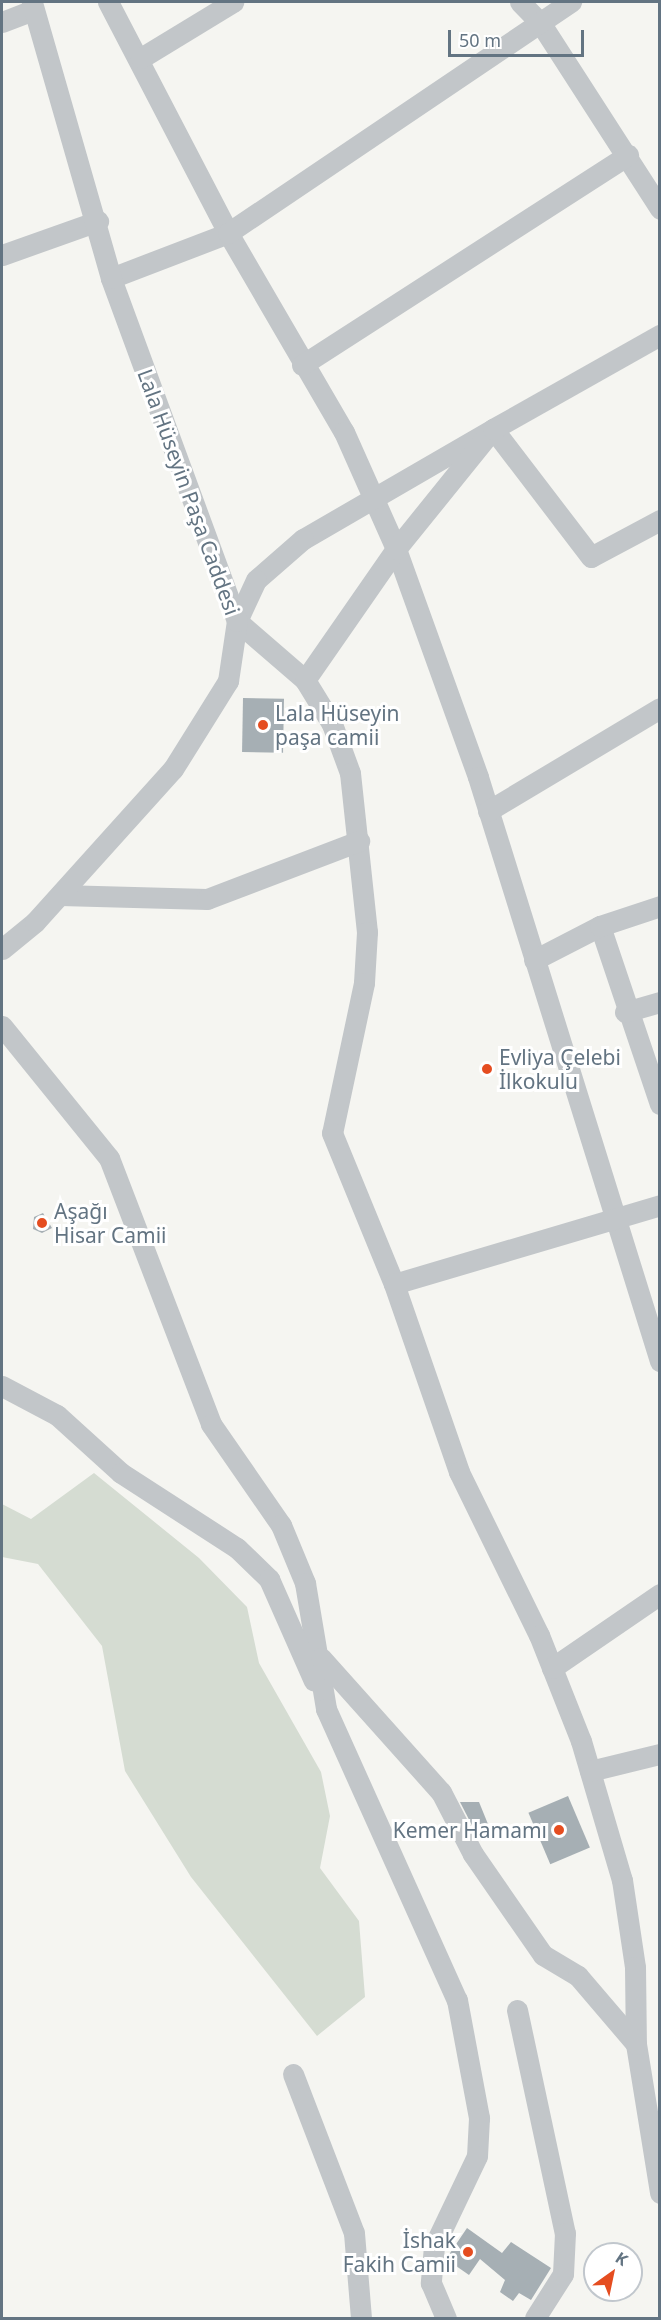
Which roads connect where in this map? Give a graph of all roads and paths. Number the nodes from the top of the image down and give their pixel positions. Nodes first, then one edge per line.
1 (108, 2) edge
2 (233, 2) edge
3 (519, 2) edge
4 (571, 2) edge
5 (32, 6) edge
6 (2, 22) edge
7 (542, 24) junction
8 (141, 58) junction
9 (628, 155) junction
10 (660, 209) edge
11 (98, 221) junction
12 (228, 233) junction
13 (2, 255) edge
14 (111, 278) junction
15 (660, 335) edge
16 (302, 365) junction
17 (493, 429) junction
18 (370, 498) junction
19 (660, 520) edge
20 (396, 549) junction
21 (237, 621) junction
22 (305, 680) junction
23 (660, 708) edge
24 (488, 811) junction
25 (359, 841) junction
26 (60, 895) junction
27 (660, 906) edge
28 (600, 926) junction
29 (2, 949) edge
30 (534, 960) junction
31 (660, 1002) edge
32 (625, 1012) junction
33 (2, 1028) edge
34 (660, 1104) edge
35 (660, 1205) edge
36 (614, 1219) junction
37 (394, 1284) junction
38 (660, 1360) edge
39 (2, 1386) edge
40 (660, 1594) edge
41 (317, 1652) junction
42 (552, 1668) junction
43 (326, 1708) junction
44 (660, 1754) edge
45 (590, 1771) junction
46 (517, 2010) dead end
47 (636, 2044) junction
48 (293, 2074) dead end
49 (653, 2103) edge
50 (657, 2158) edge
51 (660, 2193) edge
52 (361, 2319) edge
53 (446, 2319) edge
54 (535, 2319) edge

1 - 8 street
2 - 8 street
3 - 7 street
4 - 7 street
5 - 6 street
5 - 11 street, Lala Hüseyin Paşa Caddesi
7 - 9 street
7 - 12 street
8 - 12 street
9 - 10 street
9 - 16 street
11 - 13 street
11 - 14 street, Lala Hüseyin Paşa Caddesi
12 - 14 street
12 - 16 street
14 - 21 street, Lala Hüseyin Paşa Caddesi
15 - 17 street
16 - 18 street
17 - 18 street
17 - 19 street
17 - 20 street
18 - 20 street
18 - 21 street
20 - 22 street
20 - 24 street
21 - 22 street
21 - 26 street, Lala Hüseyin Paşa Caddesi
22 - 25 street
23 - 24 street
24 - 30 street
25 - 26 street
25 - 37 street
26 - 29 street, Lala Hüseyin Paşa Caddesi
27 - 28 street
28 - 30 street
28 - 32 street
30 - 36 street
31 - 32 street
32 - 34 street
33 - 41 street
35 - 36 street
36 - 37 street
36 - 38 street
37 - 42 street
39 - 43 street
40 - 42 street
41 - 43 street
41 - 47 street
42 - 45 street
43 - 53 street
44 - 45 street
45 - 47 street
46 - 54 street
47 - 49 street
48 - 52 street
49 - 50 street
50 - 51 street

